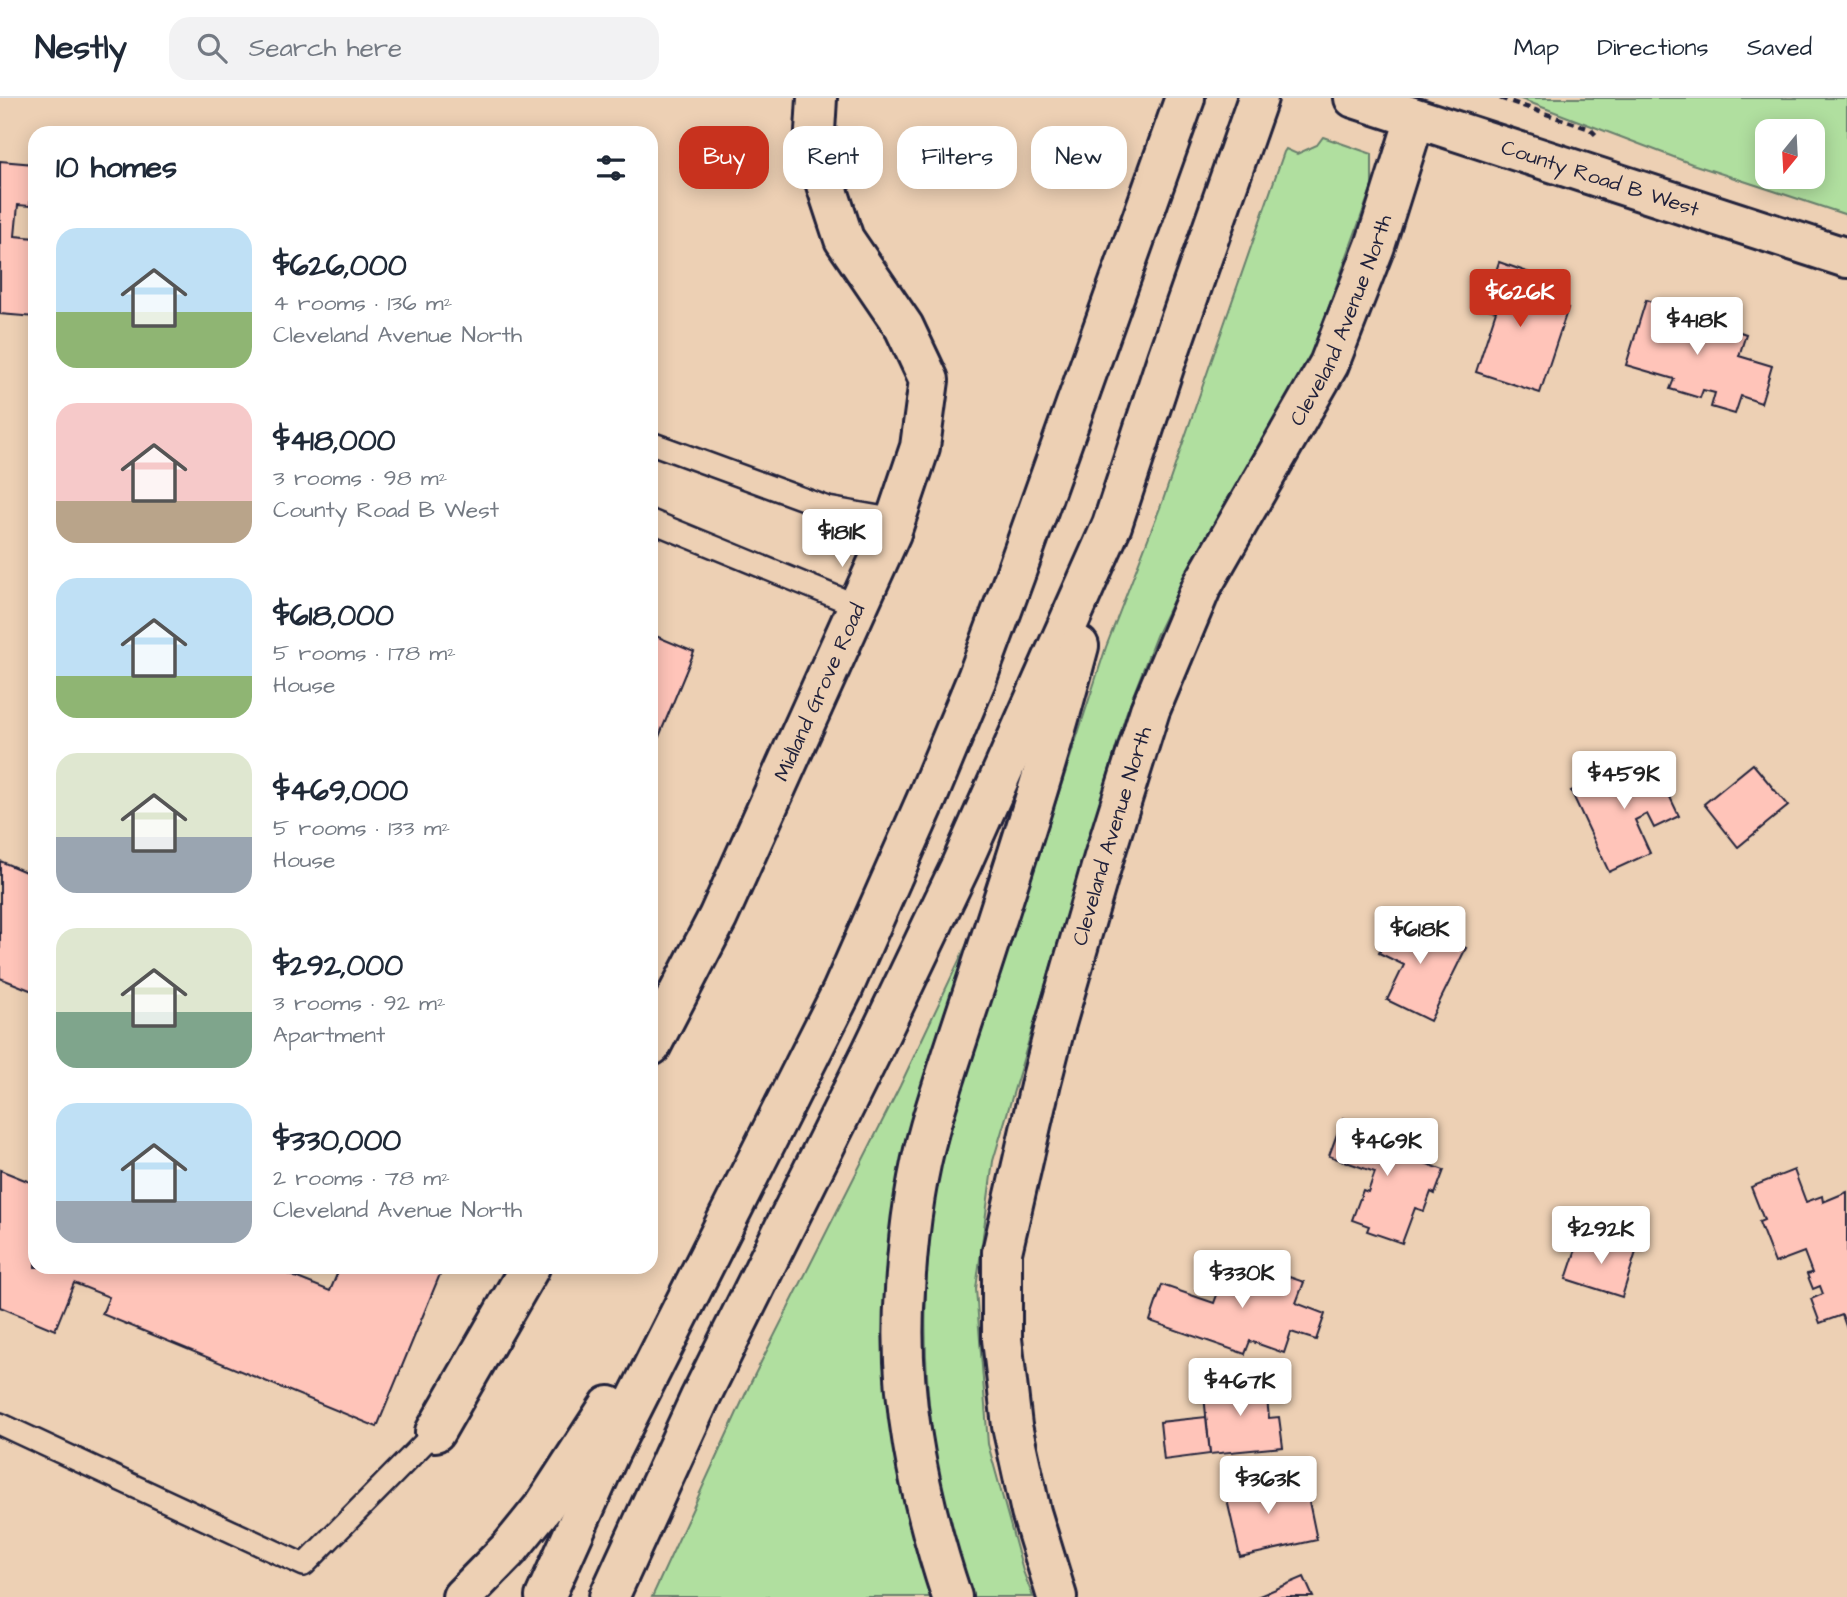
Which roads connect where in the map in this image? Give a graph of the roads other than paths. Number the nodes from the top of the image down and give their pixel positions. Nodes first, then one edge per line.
1 (817, 98) edge
2 (1185, 98) edge
3 (1258, 98) edge
4 (1354, 98) edge
5 (1415, 119) junction
6 (1847, 258) edge
7 (658, 446) edge
8 (896, 520) junction
9 (658, 524) edge
10 (1112, 525) junction
11 (858, 606) junction
12 (658, 1033) edge
13 (526, 1274) edge
14 (665, 1341) junction
15 (0, 1424) edge
16 (435, 1432) joint
17 (462, 1597) edge
18 (545, 1597) edge
19 (609, 1597) edge
20 (952, 1597) edge
21 (1057, 1597) edge

1 - 8 main road, Midland Grove Road
2 - 14 main road
3 - 10 main road
4 - 5 main road, County Road B West
5 - 6 main road, County Road B West
5 - 21 main road, Cleveland Avenue North
7 - 8 lane
8 - 11 main road, Midland Grove Road
9 - 11 lane
10 - 19 main road
10 - 20 main road
11 - 12 main road, Midland Grove Road
13 - 16 main road
14 - 17 main road
14 - 18 main road
15 - 16 lane

